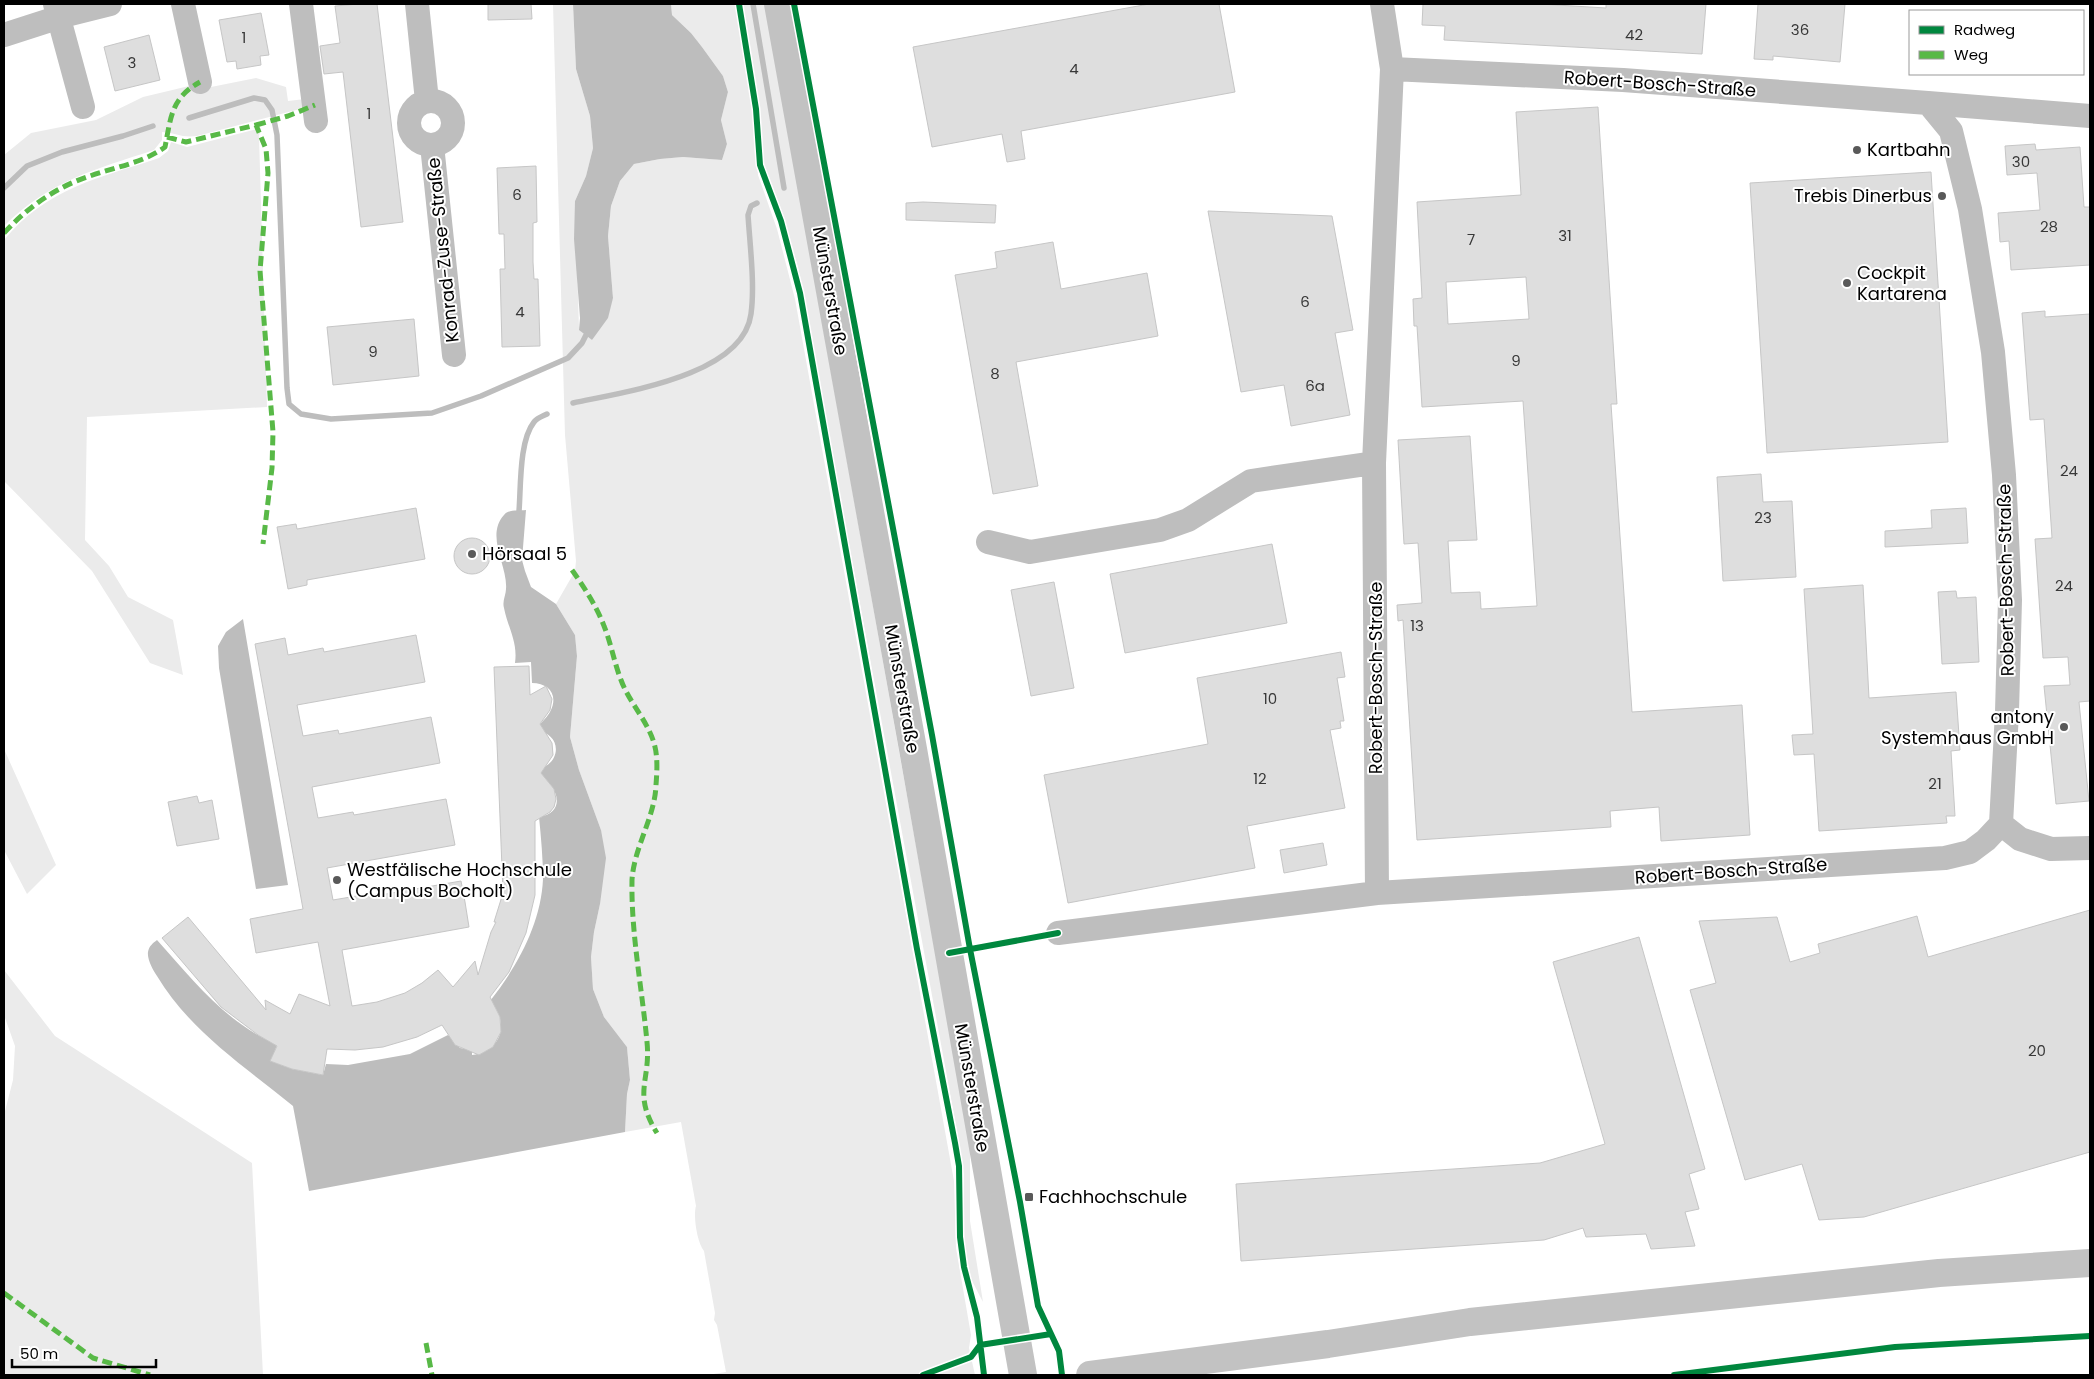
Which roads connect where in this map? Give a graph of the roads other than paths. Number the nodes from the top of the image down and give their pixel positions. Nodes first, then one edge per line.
1 (110, 4) edge
2 (183, 4) edge
3 (301, 4) edge
4 (416, 4) edge
5 (778, 4) edge
6 (1382, 4) edge
7 (57, 10) edge
8 (4, 35) edge
9 (1392, 70) junction
10 (200, 82) dead end
11 (1928, 104) junction
12 (83, 107) dead end
13 (2090, 116) edge
14 (316, 121) dead end
15 (454, 355) dead end
16 (1374, 463) junction
17 (988, 542) dead end
18 (2001, 824) junction
19 (2090, 848) edge
20 (1377, 893) junction
21 (1058, 934) dead end
22 (2090, 1263) edge
23 (1023, 1375) edge
24 (1090, 1375) edge

1 - 7 street
2 - 10 street
3 - 14 street
4 - 15 street, Konrad-Zuse-Straße
5 - 23 main road, Münsterstraße
6 - 9 street, Robert-Bosch-Straße
7 - 8 street
7 - 12 street
9 - 11 street, Robert-Bosch-Straße
9 - 16 street, Robert-Bosch-Straße
11 - 13 street, Robert-Bosch-Straße
11 - 18 street, Robert-Bosch-Straße
16 - 17 street
16 - 20 street, Robert-Bosch-Straße
18 - 19 street
18 - 20 street, Robert-Bosch-Straße
20 - 21 street, Robert-Bosch-Straße
22 - 24 main road

